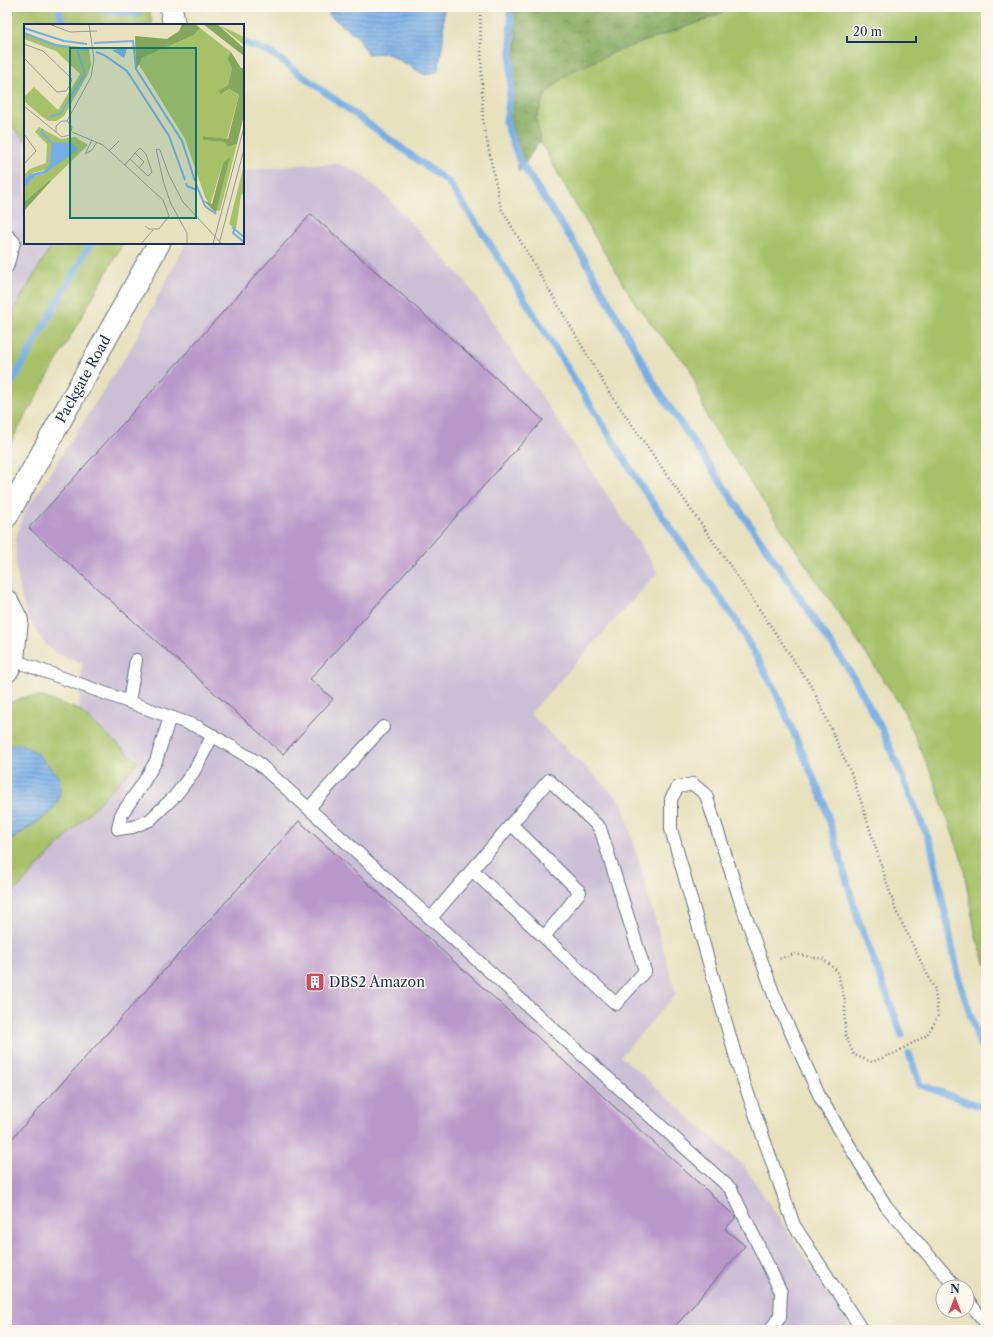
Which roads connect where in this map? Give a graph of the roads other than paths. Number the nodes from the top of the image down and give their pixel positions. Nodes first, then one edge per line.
1 (171, 7) edge
2 (174, 24) edge
3 (7, 235) edge
4 (158, 244) edge
5 (7, 267) edge
6 (7, 516) edge
7 (7, 601) edge
8 (136, 660) dead end
9 (10, 666) edge
10 (129, 702) junction
11 (170, 717) junction
12 (383, 727) dead end
13 (213, 736) junction
14 (308, 808) junction
15 (511, 824) junction
16 (472, 870) junction
17 (431, 918) junction
18 (544, 937) junction
19 (949, 1279) edge
20 (975, 1310) edge
21 (986, 1323) edge
22 (770, 1330) edge
23 (862, 1330) edge

1 - 2 street
3 - 5 lane
4 - 6 street, Packgate Road
7 - 9 street
8 - 10 lane
9 - 10 lane
10 - 11 lane
11 - 13 lane
11 - 13 lane
12 - 14 lane
13 - 14 lane
14 - 17 lane
15 - 16 lane
15 - 18 lane
15 - 18 lane
16 - 17 lane
16 - 18 lane
17 - 22 lane
19 - 23 lane
20 - 21 lane

